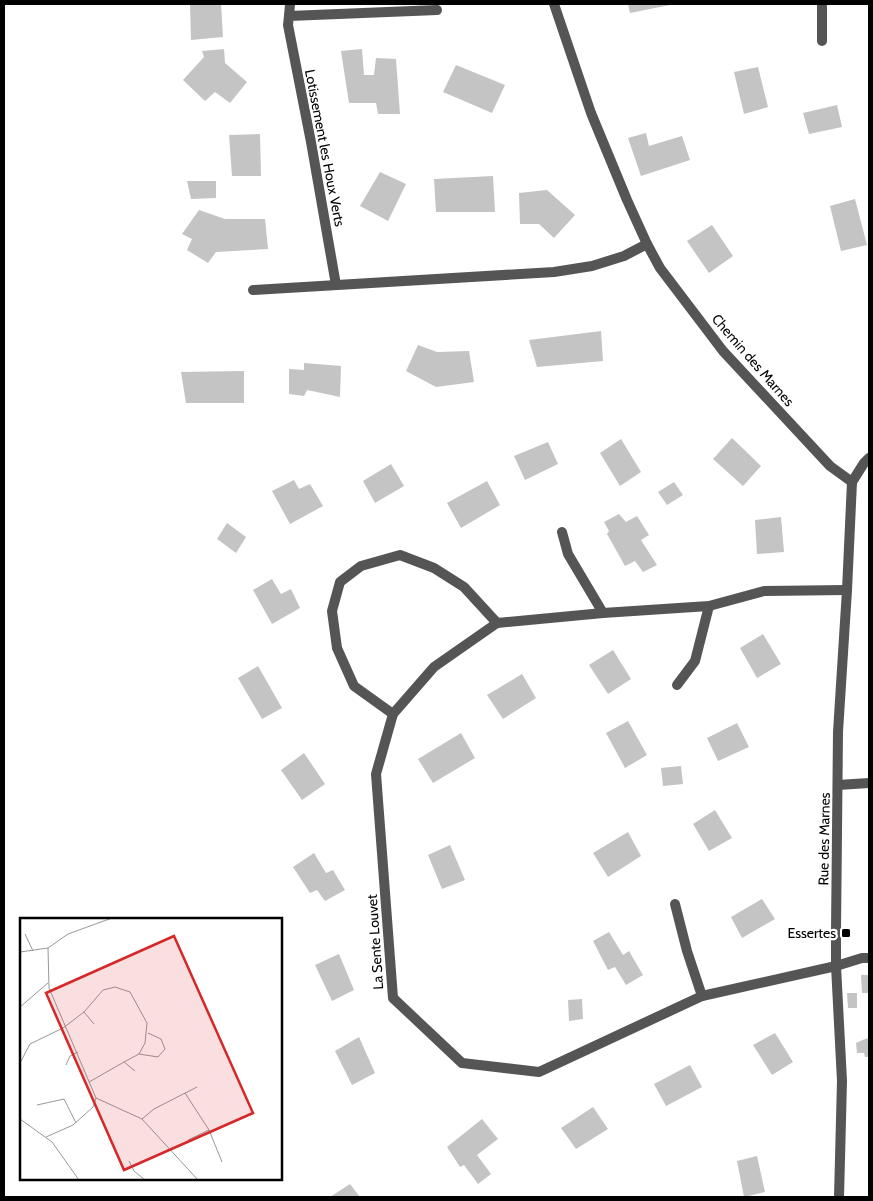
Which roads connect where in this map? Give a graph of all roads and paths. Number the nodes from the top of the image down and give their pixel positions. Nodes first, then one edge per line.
1 (290, 4) edge
2 (554, 4) edge
3 (822, 4) edge
4 (437, 10) dead end
5 (289, 16) junction
6 (822, 41) dead end
7 (647, 244) junction
8 (336, 285) junction
9 (253, 290) dead end
10 (869, 458) edge
11 (852, 482) junction
12 (562, 532) dead end
13 (847, 590) junction
14 (709, 606) junction
15 (604, 613) junction
16 (497, 623) junction
17 (677, 685) dead end
18 (393, 714) junction
19 (869, 782) edge
20 (838, 784) junction
21 (675, 904) dead end
22 (869, 958) edge
23 (836, 966) junction
24 (702, 996) junction
25 (839, 1197) edge

1 - 5 street, Lotissement les Houx Verts
2 - 7 street, Chemin des Marnes
3 - 6 street
4 - 5 street
5 - 8 street, Lotissement les Houx Verts
7 - 8 street
7 - 11 street, Chemin des Marnes
8 - 9 street
10 - 11 street
11 - 13 street, Rue des Marnes
12 - 15 street
13 - 14 street, La Sente Louvet
13 - 20 street, Rue des Marnes
14 - 15 street, La Sente Louvet
14 - 17 street
15 - 16 street, La Sente Louvet
16 - 18 street, La Sente Louvet
16 - 18 street
18 - 24 street, La Sente Louvet
19 - 20 street
20 - 23 street, Rue des Marnes
21 - 24 street
22 - 23 street, La Sente Louvet
23 - 24 street, La Sente Louvet
23 - 25 street, Rue des Marnes

